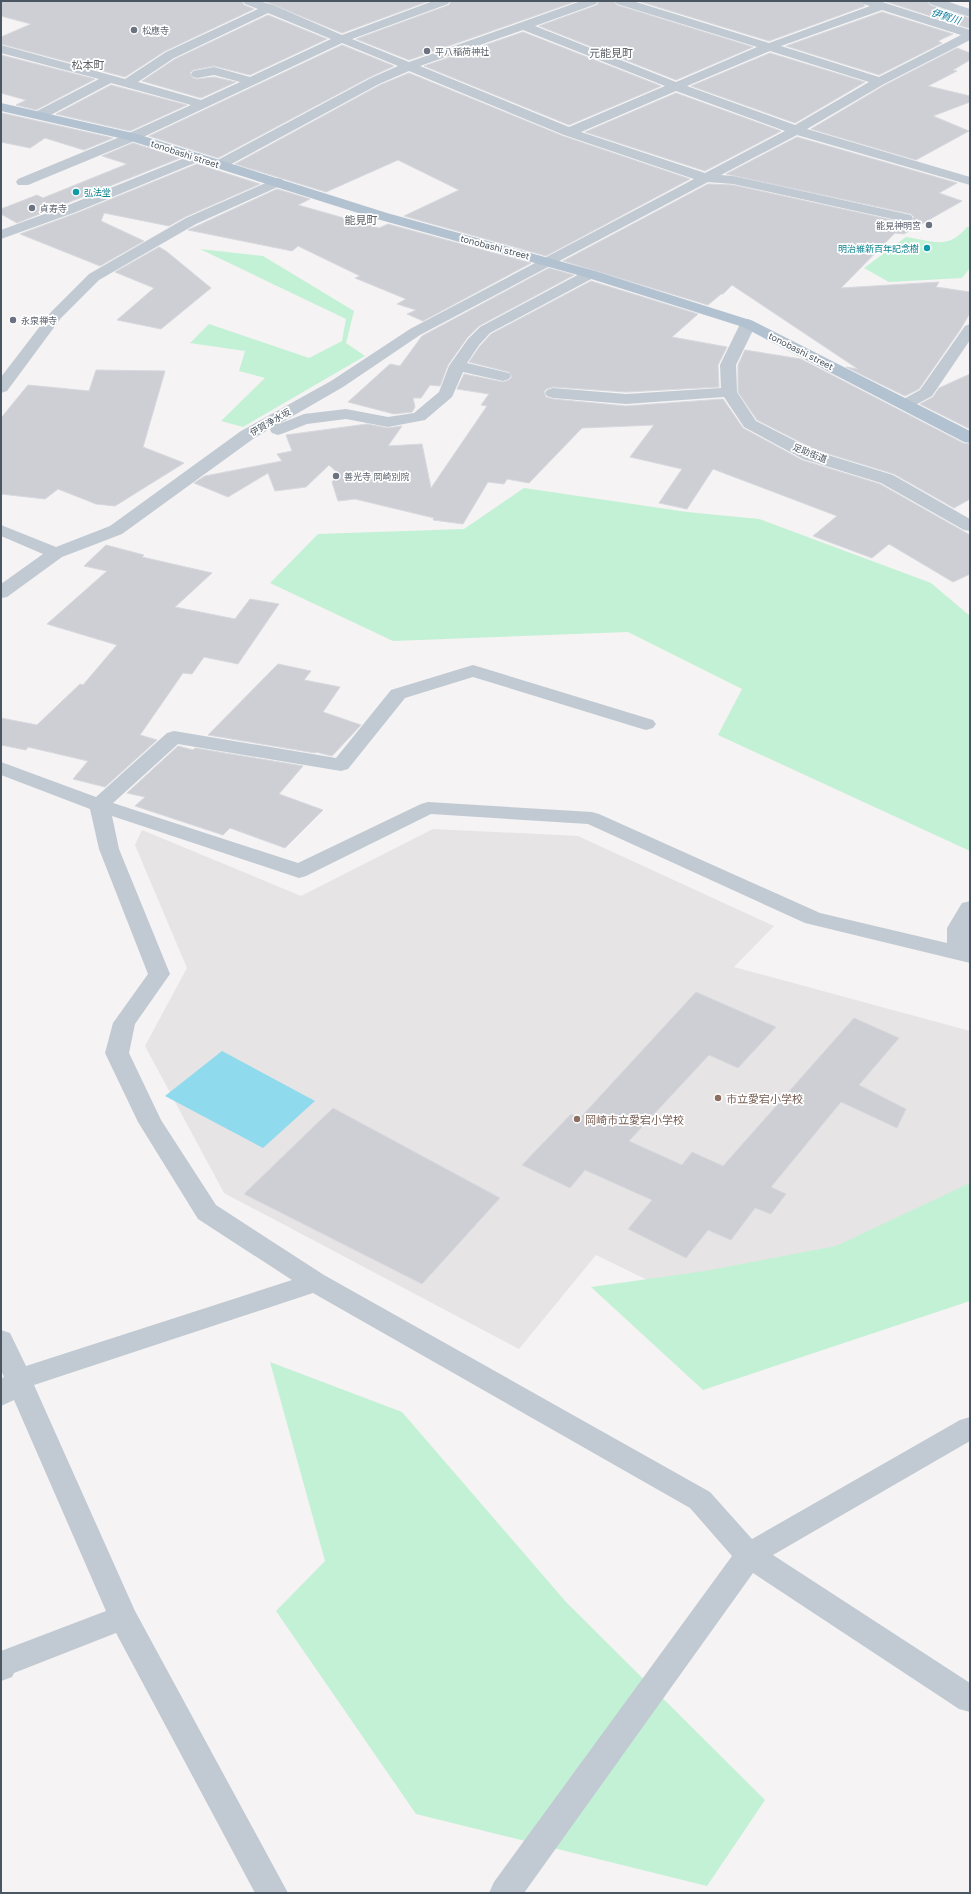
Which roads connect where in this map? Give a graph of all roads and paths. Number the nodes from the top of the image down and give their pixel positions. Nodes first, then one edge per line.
1 (250, 1) edge
2 (444, 1) edge
3 (592, 1) edge
4 (621, 1) edge
5 (866, 1) edge
6 (934, 1) edge
7 (881, 6) junction
8 (269, 8) junction
9 (970, 13) edge
10 (525, 26) junction
11 (970, 35) edge
12 (341, 39) junction
13 (768, 47) junction
14 (1, 49) edge
15 (409, 66) junction
16 (197, 74) dead end
17 (111, 78) junction
18 (252, 80) junction
19 (880, 81) junction
20 (128, 83) junction
21 (675, 86) junction
22 (203, 104) junction
23 (1, 107) edge
24 (40, 115) junction
25 (796, 130) junction
26 (569, 132) junction
27 (132, 137) junction
28 (197, 157) junction
29 (219, 165) junction
30 (706, 178) junction
31 (968, 178) edge
32 (23, 182) dead end
33 (277, 182) junction
34 (906, 218) dead end
35 (1, 235) edge
36 (548, 262) junction
37 (590, 274) junction
38 (748, 324) junction
39 (970, 329) edge
40 (966, 344) edge
41 (457, 366) junction
42 (504, 376) dead end
43 (1, 388) edge
44 (729, 392) junction
45 (553, 393) dead end
46 (906, 404) junction
47 (270, 433) dead end
48 (970, 438) edge
49 (970, 526) edge
50 (1, 530) edge
51 (56, 553) junction
52 (1, 593) edge
53 (646, 724) dead end
54 (1, 768) edge
55 (99, 805) junction
56 (970, 908) edge
57 (964, 955) edge
58 (315, 1282) junction
59 (1, 1340) edge
60 (10, 1387) edge
61 (970, 1428) edge
62 (749, 1555) junction
63 (123, 1617) junction
64 (1, 1668) edge
65 (970, 1699) edge
66 (272, 1893) edge
67 (505, 1893) edge

1 - 8 street
2 - 12 street
3 - 10 street
4 - 13 street
5 - 7 street
6 - 9 street
7 - 11 street
7 - 13 street
8 - 12 street
8 - 20 street
10 - 15 street
10 - 21 street
11 - 19 street, 伊賀浄水坂
12 - 15 street
12 - 18 street
13 - 19 street
13 - 21 street
14 - 17 street
15 - 26 street
15 - 29 street
16 - 18 street
17 - 20 street
17 - 24 street
18 - 22 street
19 - 25 street, 伊賀浄水坂
20 - 22 street
21 - 25 street
21 - 26 street
22 - 27 street
23 - 24 main road, tonobashi street
24 - 27 main road, tonobashi street
25 - 30 street, 伊賀浄水坂
25 - 31 street
26 - 30 street
27 - 28 main road, tonobashi street
27 - 32 street
28 - 29 main road, tonobashi street
28 - 35 street
29 - 33 main road, tonobashi street
30 - 34 street
30 - 36 street, 伊賀浄水坂
33 - 36 main road, tonobashi street
33 - 43 street
36 - 37 main road, tonobashi street
36 - 51 street, 伊賀浄水坂
37 - 38 main road, tonobashi street
37 - 41 street
38 - 44 street
38 - 46 main road, tonobashi street
39 - 40 street
40 - 46 street
41 - 42 street
41 - 47 street
44 - 45 street
44 - 49 street, 足助街道
46 - 48 main road, tonobashi street
50 - 51 street
51 - 52 street, 伊賀浄水坂
53 - 55 street
54 - 55 street
55 - 57 street
55 - 58 street
56 - 57 street
58 - 60 street
58 - 62 street
59 - 60 street
60 - 63 street
61 - 62 street
62 - 65 street
62 - 67 street
63 - 64 street
63 - 66 street

